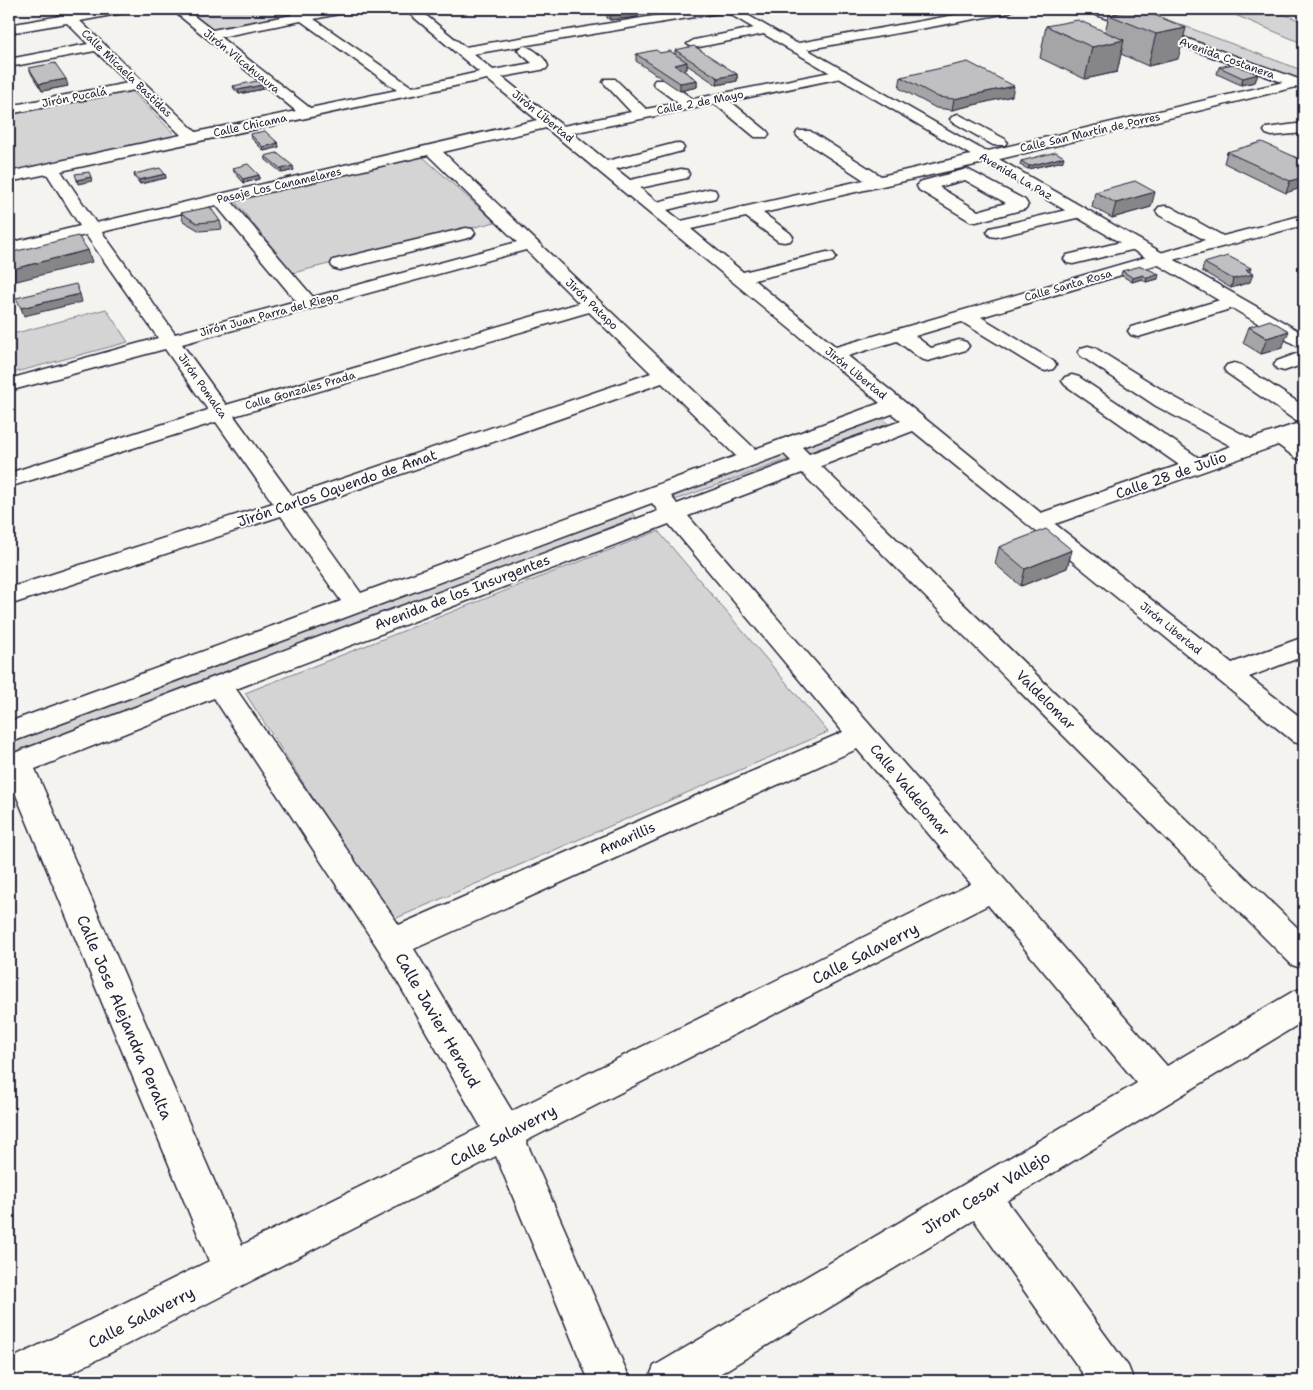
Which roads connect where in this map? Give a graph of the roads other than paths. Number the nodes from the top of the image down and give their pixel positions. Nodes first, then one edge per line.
1 (123, 9) edge
2 (177, 9) edge
3 (343, 9) edge
4 (410, 9) edge
5 (718, 9) edge
6 (728, 9) edge
7 (1008, 9) edge
8 (1093, 9) edge
9 (298, 13) edge
10 (65, 14) edge
11 (9, 29) edge
12 (764, 30) junction
13 (209, 35) junction
14 (694, 44) edge
15 (99, 46) junction
16 (794, 48) junction
17 (524, 50) dead end
18 (464, 51) junction
19 (9, 63) edge
20 (492, 74) junction
21 (841, 74) junction
22 (610, 82) dead end
23 (660, 83) edge
24 (138, 84) junction
25 (1300, 85) edge
26 (410, 92) junction
27 (718, 99) junction
28 (690, 104) junction
29 (9, 110) edge
30 (307, 113) junction
31 (642, 114) junction
32 (958, 119) edge
33 (555, 126) junction
34 (1304, 128) edge
35 (976, 130) junction
36 (1272, 131) dead end
37 (761, 134) dead end
38 (804, 134) dead end
39 (948, 137) junction
40 (193, 138) junction
41 (999, 142) dead end
42 (676, 148) dead end
43 (432, 150) junction
44 (984, 158) junction
45 (604, 167) junction
46 (51, 168) junction
47 (681, 174) dead end
48 (9, 178) edge
49 (879, 182) junction
50 (628, 186) junction
51 (709, 194) dead end
52 (220, 199) junction
53 (655, 208) junction
54 (749, 211) junction
55 (1165, 211) dead end
56 (1079, 212) junction
57 (1304, 220) edge
58 (678, 227) junction
59 (91, 229) junction
60 (996, 232) dead end
61 (466, 233) dead end
62 (784, 237) dead end
63 (1221, 242) junction
64 (529, 244) junction
65 (1134, 244) junction
66 (9, 248) edge
67 (826, 256) dead end
68 (1159, 258) junction
69 (1072, 259) dead end
70 (340, 264) dead end
71 (740, 278) junction
72 (1233, 302) junction
73 (308, 303) junction
74 (593, 306) junction
75 (964, 316) junction
76 (1138, 331) dead end
77 (900, 334) junction
78 (171, 340) junction
79 (1304, 342) edge
80 (959, 346) dead end
81 (1088, 352) dead end
82 (833, 354) junction
83 (1304, 357) edge
84 (1046, 365) dead end
85 (1284, 365) dead end
86 (1234, 369) dead end
87 (665, 375) junction
88 (1072, 381) dead end
89 (9, 385) edge
90 (895, 405) junction
91 (222, 413) junction
92 (1304, 416) edge
93 (917, 422) junction
94 (1304, 428) edge
95 (1281, 436) junction
96 (1248, 447) junction
97 (1304, 453) edge
98 (796, 455) junction
99 (752, 459) junction
100 (1196, 466) junction
101 (9, 480) edge
102 (665, 503) junction
103 (287, 506) junction
104 (1038, 522) junction
105 (9, 598) edge
106 (356, 604) junction
107 (1304, 646) edge
108 (1229, 674) junction
109 (218, 686) junction
110 (1304, 734) edge
111 (862, 735) junction
112 (12, 754) edge
113 (994, 888) junction
114 (392, 943) junction
115 (1304, 954) edge
116 (1304, 1003) edge
117 (1163, 1087) junction
118 (505, 1134) junction
119 (980, 1196) junction
120 (233, 1271) junction
121 (12, 1381) edge
122 (610, 1381) edge
123 (668, 1381) edge
124 (1113, 1381) edge

1 - 10 street
2 - 13 street, Jirón Vilcahuaura
3 - 9 street
4 - 18 street, Jirón Libertad
5 - 18 street
6 - 12 street, Avenida La Paz
7 - 16 street
8 - 25 street, Avenida Costanera
9 - 13 street
9 - 26 street
10 - 11 street
10 - 15 street, Calle Micaela Bastidas
12 - 14 street
12 - 16 street, Avenida La Paz
13 - 30 street, Jirón Vilcahuaura
15 - 19 street
15 - 24 street, Calle Micaela Bastidas
16 - 21 street, Avenida La Paz
17 - 20 street, Calle Chicama
18 - 20 street, Jirón Libertad
20 - 26 street, Calle Chicama
20 - 33 street, Jirón Libertad
21 - 27 street, Calle 2 de Mayo
21 - 39 street, Avenida La Paz
22 - 31 street
23 - 28 street
24 - 29 street, Jirón Pucalá
24 - 40 street, Calle Micaela Bastidas
25 - 44 street, Calle San Martín de Porres
26 - 30 street, Calle Chicama
27 - 28 street, Calle 2 de Mayo
27 - 37 street
28 - 31 street, Calle 2 de Mayo
30 - 40 street, Calle Chicama
31 - 33 street, Calle 2 de Mayo
32 - 35 street
33 - 43 street, Pasaje Los Canamelares
33 - 45 street, Jirón Libertad
34 - 36 street
35 - 39 street
35 - 41 street
38 - 49 street
39 - 44 street, Avenida La Paz
40 - 46 street, Calle Chicama
42 - 45 street
43 - 52 street, Pasaje Los Canamelares
43 - 64 street, Jirón Patapo
44 - 49 street, Calle San Martín de Porres
44 - 56 street, Avenida La Paz
45 - 50 street, Jirón Libertad
46 - 48 street, Calle Chicama
46 - 59 street, Jirón Pomalca
47 - 50 street
49 - 54 street, Calle San Martín de Porres
50 - 53 street, Jirón Libertad
51 - 53 street
52 - 59 street, Pasaje Los Canamelares
52 - 73 street
53 - 58 street, Jirón Libertad
54 - 58 street, Calle San Martín de Porres
54 - 62 street
55 - 63 street
56 - 60 street
56 - 65 street, Avenida La Paz
57 - 63 street, Calle Santa Rosa
58 - 71 street, Jirón Libertad
59 - 66 street, Pasaje Los Canamelares
59 - 78 street, Jirón Pomalca
61 - 70 street
63 - 68 street, Calle Santa Rosa
64 - 73 street, Jirón Juan Parra del Riego
64 - 74 street, Jirón Patapo
65 - 68 street, Avenida La Paz
65 - 69 street
67 - 71 street
68 - 72 street, Avenida La Paz
68 - 75 street, Calle Santa Rosa
71 - 82 street, Jirón Libertad
72 - 76 street
72 - 79 street, Avenida La Paz
73 - 78 street, Jirón Juan Parra del Riego
74 - 87 street, Jirón Patapo
74 - 91 street, Calle Gonzales Prada
75 - 77 street, Calle Santa Rosa
75 - 84 street
77 - 80 street
77 - 82 street, Calle Santa Rosa
78 - 89 street, Jirón Juan Parra del Riego
78 - 91 street, Jirón Pomalca
81 - 96 street
82 - 90 street, Jirón Libertad
83 - 85 street
86 - 92 street
87 - 99 street, Jirón Patapo
87 - 103 street, Jirón Carlos Oquendo de Amat
88 - 100 street
90 - 93 street, Jirón Libertad
90 - 98 street, Avenida de los Insurgentes
91 - 101 street, Calle Gonzales Prada
91 - 103 street, Jirón Pomalca
93 - 98 street, Avenida de los Insurgentes
93 - 104 street, Jirón Libertad
94 - 95 street, Calle 28 de Julio
95 - 96 street, Calle 28 de Julio
95 - 97 street
96 - 100 street, Calle 28 de Julio
98 - 99 street, Avenida de los Insurgentes
98 - 102 street, Avenida de los Insurgentes
98 - 115 street, Valdelomar
99 - 102 street, Avenida de los Insurgentes
100 - 104 street, Calle 28 de Julio
102 - 106 street, Avenida de los Insurgentes
102 - 109 street, Avenida de los Insurgentes
102 - 111 street, Calle Valdelomar
103 - 105 street, Jirón Carlos Oquendo de Amat
103 - 106 street, Jirón Pomalca
104 - 108 street, Jirón Libertad
106 - 112 street, Avenida de los Insurgentes
107 - 108 street
108 - 110 street, Jirón Libertad
109 - 112 street, Avenida de los Insurgentes
109 - 114 street, Calle Javier Heraud
111 - 113 street, Calle Valdelomar
111 - 114 street, Amarillis
112 - 120 street, Calle Jose Alejandra Peralta
113 - 117 street, Calle Valdelomar
113 - 118 street, Calle Salaverry
114 - 118 street, Calle Javier Heraud
116 - 117 street, Jiron Cesar Vallejo
117 - 119 street, Jiron Cesar Vallejo
118 - 120 street, Calle Salaverry
118 - 122 street, Calle Javier Heraud
119 - 123 street, Jiron Cesar Vallejo
119 - 124 street
120 - 121 street, Calle Salaverry

